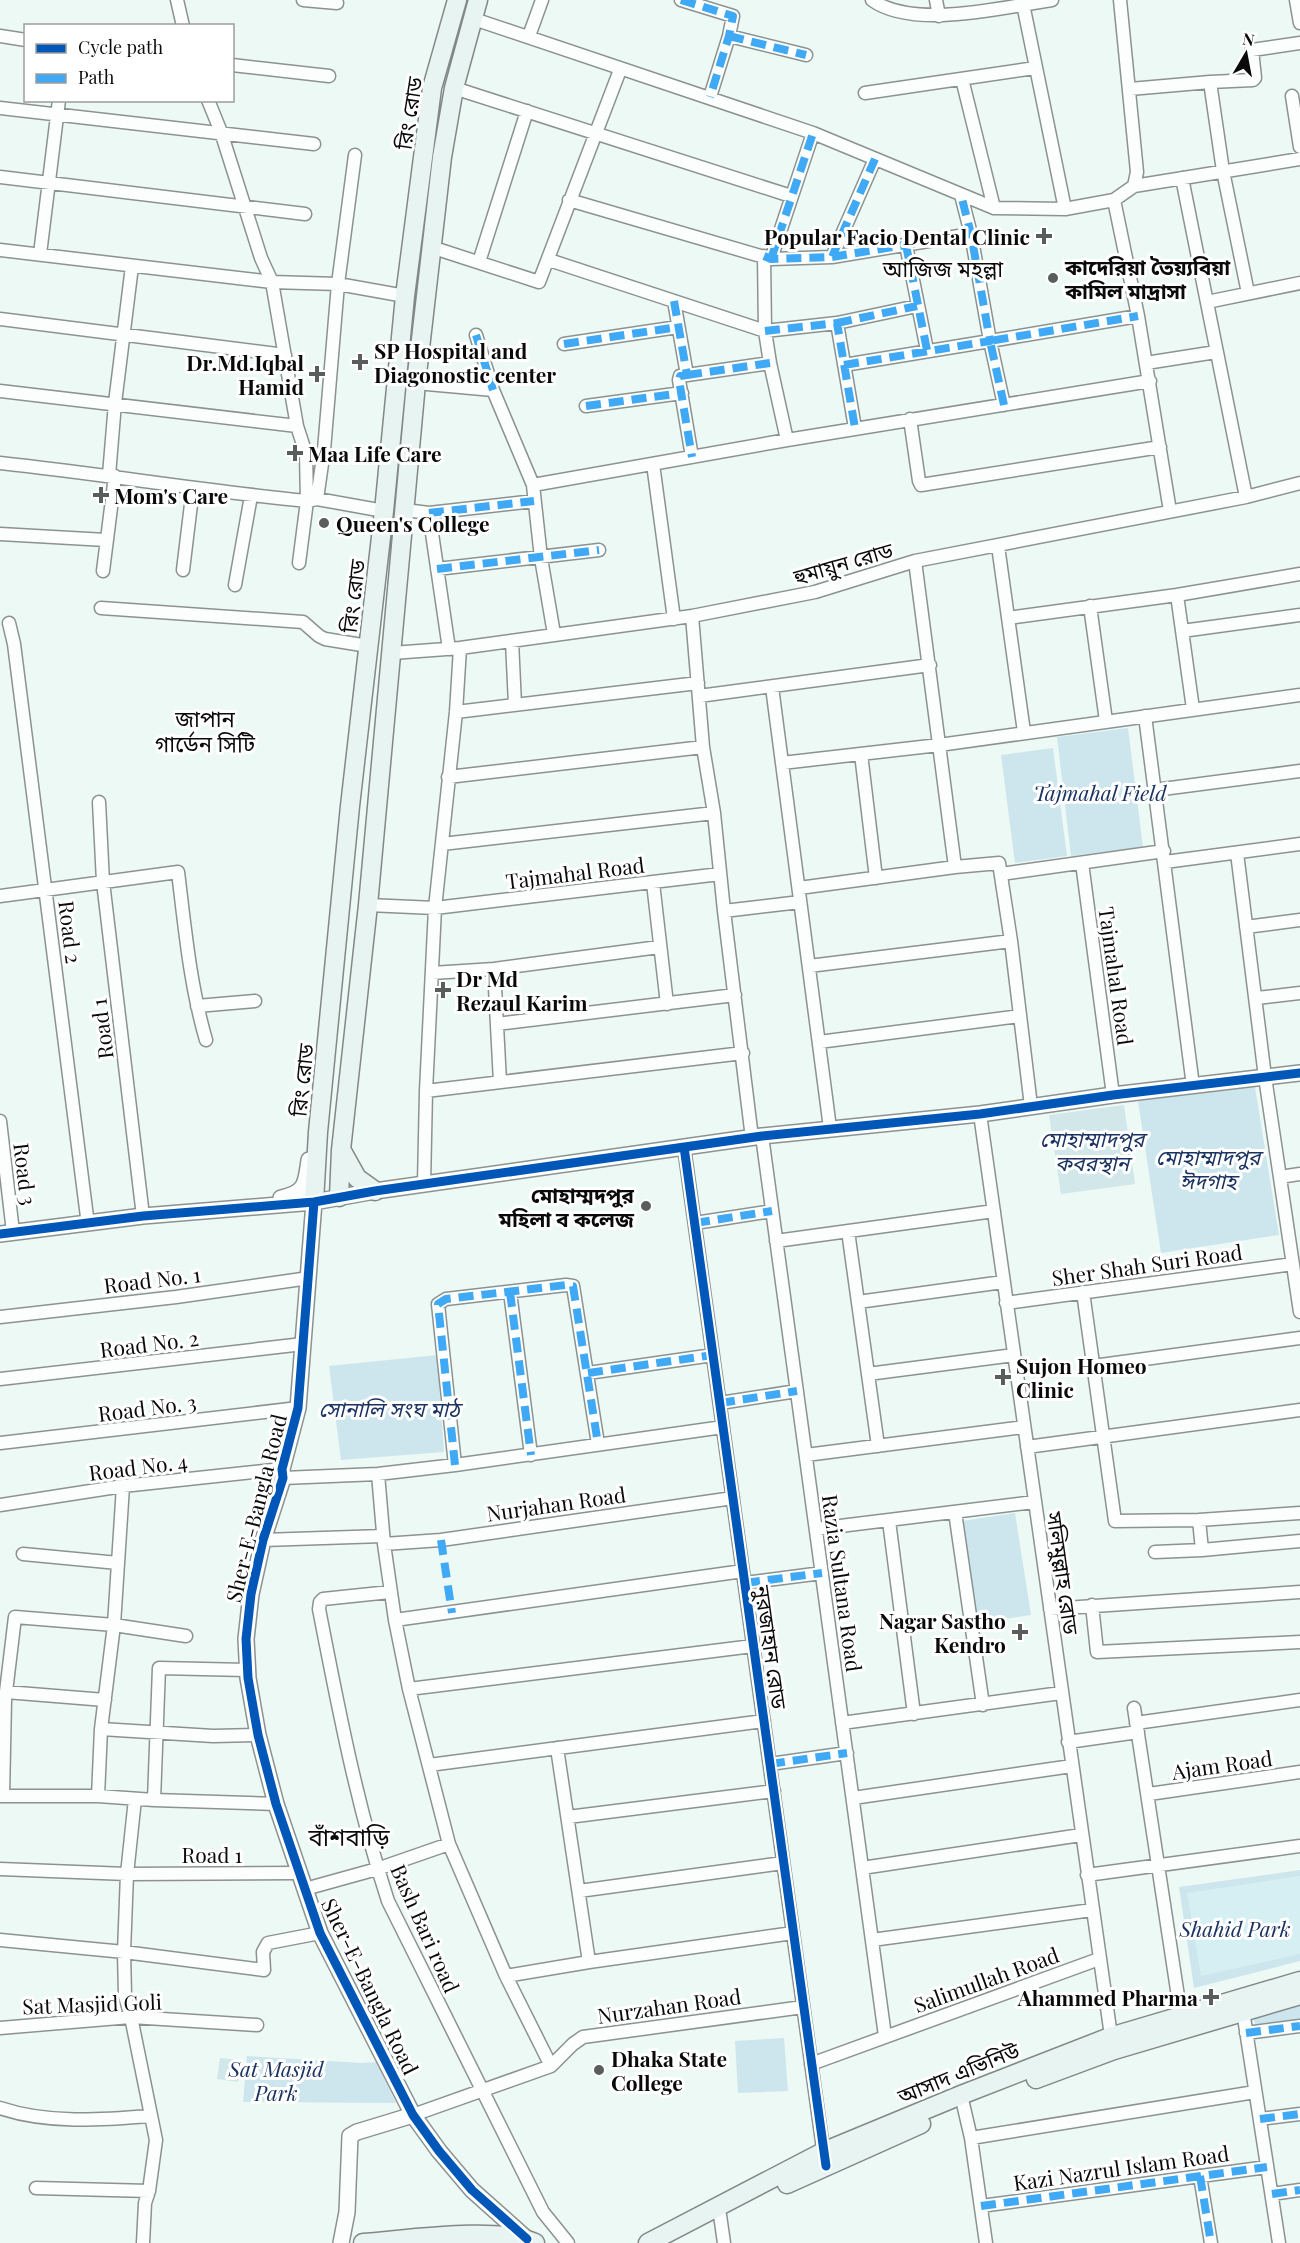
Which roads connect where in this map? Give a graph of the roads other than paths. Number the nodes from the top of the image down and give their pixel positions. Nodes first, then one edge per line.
1 (177, 0) edge
2 (303, 0) edge
3 (457, 0) edge
4 (478, 0) edge
5 (542, 0) edge
6 (681, 0) edge
7 (872, 0) edge
8 (936, 0) edge
9 (1052, 0) edge
10 (1120, 0) edge
11 (1296, 0) edge
12 (337, 3) dead end
13 (1023, 4) junction
14 (939, 16) junction
15 (471, 18) junction
16 (183, 24) edge
17 (1300, 24) edge
18 (0, 36) edge
19 (529, 36) junction
20 (729, 36) junction
21 (24, 40) edge
22 (1300, 44) edge
23 (806, 55) dead end
24 (234, 65) edge
25 (1035, 68) junction
26 (620, 70) junction
27 (329, 76) dead end
28 (962, 79) junction
29 (1210, 82) junction
30 (454, 88) junction
31 (1130, 89) junction
32 (865, 93) dead end
33 (1292, 96) dead end
34 (710, 97) junction
35 (209, 102) edge
36 (58, 107) edge
37 (0, 108) edge
38 (527, 111) junction
39 (221, 132) junction
40 (595, 132) junction
41 (813, 133) junction
42 (314, 144) dead end
43 (1300, 147) edge
44 (354, 155) dead end
45 (875, 159) junction
46 (1300, 159) edge
47 (1223, 171) junction
48 (0, 177) edge
49 (1182, 178) junction
50 (48, 182) junction
51 (1134, 186) junction
52 (961, 195) junction
53 (791, 196) junction
54 (569, 200) junction
55 (1114, 200) junction
56 (246, 208) junction
57 (994, 208) junction
58 (1065, 209) junction
59 (305, 214) dead end
60 (971, 234) junction
61 (906, 245) junction
62 (431, 247) junction
63 (0, 250) edge
64 (40, 254) junction
65 (832, 257) junction
66 (767, 258) junction
67 (549, 260) junction
68 (479, 262) junction
69 (132, 266) junction
70 (272, 282) junction
71 (1300, 283) edge
72 (338, 284) junction
73 (1248, 293) junction
74 (405, 296) junction
75 (674, 301) junction
76 (1207, 302) junction
77 (917, 306) junction
78 (1138, 316) junction
79 (0, 319) edge
80 (837, 323) junction
81 (678, 327) junction
82 (765, 331) junction
83 (124, 334) junction
84 (476, 334) dead end
85 (990, 340) junction
86 (564, 344) dead end
87 (927, 350) junction
88 (1216, 352) junction
89 (285, 355) junction
90 (770, 363) junction
91 (1146, 363) junction
92 (844, 365) junction
93 (687, 375) junction
94 (1150, 381) junction
95 (416, 382) junction
96 (493, 390) junction
97 (0, 391) edge
98 (682, 393) junction
99 (115, 403) junction
100 (1004, 405) junction
101 (586, 406) dead end
102 (910, 419) junction
103 (297, 426) junction
104 (855, 428) junction
105 (787, 440) junction
106 (1160, 447) junction
107 (692, 457) junction
108 (0, 463) edge
109 (653, 464) junction
110 (112, 476) junction
111 (1300, 483) edge
112 (533, 485) junction
113 (193, 488) junction
114 (252, 496) junction
115 (1246, 497) junction
116 (312, 500) junction
117 (534, 501) junction
118 (405, 510) junction
119 (1170, 511) junction
120 (384, 512) junction
121 (429, 513) junction
122 (0, 534) edge
123 (106, 540) junction
124 (998, 546) junction
125 (599, 550) dead end
126 (541, 558) junction
127 (915, 561) junction
128 (299, 563) dead end
129 (437, 569) junction
130 (183, 570) dead end
131 (103, 571) dead end
132 (1300, 574) edge
133 (235, 585) dead end
134 (1177, 595) junction
135 (1090, 606) junction
136 (101, 608) dead end
137 (1300, 615) edge
138 (692, 616) junction
139 (1008, 618) junction
140 (674, 619) junction
141 (9, 623) dead end
142 (1182, 631) junction
143 (555, 634) junction
144 (512, 641) junction
145 (368, 645) junction
146 (455, 648) junction
147 (392, 654) junction
148 (930, 665) junction
149 (698, 683) junction
150 (772, 687) junction
151 (1300, 695) edge
152 (699, 696) junction
153 (515, 705) junction
154 (1193, 709) junction
155 (456, 712) junction
156 (1145, 716) junction
157 (1106, 721) junction
158 (1024, 732) junction
159 (939, 745) junction
160 (703, 747) junction
161 (861, 754) junction
162 (782, 763) junction
163 (1300, 771) edge
164 (448, 777) junction
165 (1155, 790) junction
166 (99, 802) dead end
167 (350, 806) junction
168 (377, 810) junction
169 (714, 813) junction
170 (442, 844) junction
171 (1300, 844) edge
172 (1237, 853) junction
173 (1165, 857) junction
174 (1082, 863) junction
175 (955, 867) junction
176 (720, 874) junction
177 (1001, 874) junction
178 (876, 878) junction
179 (103, 882) junction
180 (652, 883) junction
181 (799, 888) junction
182 (46, 890) junction
183 (0, 897) edge
184 (800, 902) junction
185 (368, 905) junction
186 (435, 909) junction
187 (724, 911) junction
188 (1300, 920) edge
189 (1246, 927) junction
190 (1011, 941) junction
191 (659, 947) junction
192 (809, 966) junction
193 (494, 969) junction
194 (432, 974) junction
195 (1300, 993) edge
196 (735, 995) junction
197 (1257, 998) junction
198 (332, 999) junction
199 (255, 1001) dead end
200 (356, 1002) junction
201 (667, 1004) junction
202 (196, 1006) junction
203 (1020, 1016) junction
204 (497, 1024) junction
205 (206, 1040) dead end
206 (819, 1042) junction
207 (743, 1053) junction
208 (1300, 1073) edge
209 (1265, 1077) junction
210 (500, 1082) junction
211 (1193, 1086) junction
212 (426, 1091) junction
213 (1113, 1095) junction
214 (1031, 1106) junction
215 (980, 1114) junction
216 (0, 1120) edge
217 (830, 1128) junction
218 (757, 1137) junction
219 (318, 1142) junction
220 (684, 1147) junction
221 (341, 1150) junction
222 (1300, 1174) edge
223 (1280, 1177) junction
224 (424, 1184) junction
225 (375, 1191) junction
226 (339, 1197) junction
227 (314, 1202) junction
228 (240, 1208) junction
229 (772, 1210) junction
230 (993, 1211) junction
231 (143, 1216) junction
232 (695, 1223) junction
233 (85, 1224) junction
234 (848, 1231) junction
235 (7, 1233) edge
236 (776, 1241) junction
237 (1295, 1247) edge
238 (1293, 1264) junction
239 (309, 1278) junction
240 (1004, 1282) junction
241 (510, 1292) junction
242 (1083, 1292) junction
243 (858, 1302) junction
244 (1006, 1303) junction
245 (1300, 1312) edge
246 (0, 1317) edge
247 (1300, 1338) edge
248 (303, 1344) junction
249 (713, 1354) junction
250 (1014, 1355) junction
251 (1093, 1366) junction
252 (588, 1373) junction
253 (868, 1374) junction
254 (0, 1379) edge
255 (797, 1391) junction
256 (720, 1403) junction
257 (298, 1408) junction
258 (1300, 1410) edge
259 (723, 1426) junction
260 (1024, 1427) junction
261 (1103, 1437) junction
262 (0, 1443) edge
263 (598, 1444) junction
264 (878, 1446) junction
265 (1027, 1447) junction
266 (531, 1455) junction
267 (806, 1455) junction
268 (455, 1465) junction
269 (378, 1473) junction
270 (283, 1474) junction
271 (123, 1486) junction
272 (733, 1498) junction
273 (1034, 1502) junction
274 (0, 1505) edge
275 (955, 1512) junction
276 (1300, 1513) edge
277 (1199, 1520) junction
278 (889, 1521) junction
279 (816, 1529) junction
280 (263, 1540) junction
281 (383, 1540) junction
282 (1300, 1541) edge
283 (1202, 1550) junction
284 (1155, 1552) dead end
285 (24, 1554) dead end
286 (118, 1563) junction
287 (822, 1573) junction
288 (744, 1577) junction
289 (390, 1592) junction
290 (1300, 1592) edge
291 (1092, 1605) junction
292 (1050, 1609) junction
293 (395, 1620) junction
294 (114, 1625) junction
295 (186, 1636) dead end
296 (1300, 1642) edge
297 (753, 1646) junction
298 (247, 1670) junction
299 (409, 1689) junction
300 (6, 1692) junction
301 (1061, 1693) junction
302 (105, 1700) junction
303 (1300, 1700) edge
304 (983, 1705) junction
305 (1134, 1708) dead end
306 (914, 1714) junction
307 (764, 1721) junction
308 (842, 1723) junction
309 (1137, 1728) junction
310 (101, 1729) junction
311 (158, 1731) junction
312 (258, 1734) junction
313 (1068, 1742) junction
314 (557, 1748) junction
315 (847, 1753) junction
316 (770, 1764) junction
317 (429, 1765) junction
318 (1072, 1766) junction
319 (1300, 1772) edge
320 (774, 1791) junction
321 (1149, 1794) junction
322 (1, 1796) edge
323 (98, 1796) junction
324 (853, 1798) junction
325 (135, 1799) junction
326 (154, 1800) junction
327 (276, 1804) junction
328 (568, 1817) junction
329 (1082, 1835) junction
330 (449, 1844) junction
331 (1300, 1846) edge
332 (783, 1863) junction
333 (1157, 1864) junction
334 (862, 1868) junction
335 (0, 1869) edge
336 (377, 1869) junction
337 (298, 1873) junction
338 (127, 1874) junction
339 (1087, 1875) junction
340 (305, 1889) junction
341 (579, 1892) junction
342 (1092, 1910) junction
343 (320, 1933) junction
344 (793, 1933) junction
345 (0, 1940) edge
346 (872, 1940) junction
347 (124, 1952) junction
348 (1099, 1959) junction
349 (589, 1962) junction
350 (506, 1976) junction
351 (1300, 1981) edge
352 (1300, 1995) edge
353 (803, 2007) junction
354 (1243, 2011) junction
355 (131, 2016) junction
356 (1181, 2016) junction
357 (257, 2025) dead end
358 (1300, 2026) edge
359 (0, 2028) edge
360 (1246, 2033) junction
361 (885, 2036) junction
362 (1112, 2043) junction
363 (811, 2064) junction
364 (551, 2066) junction
365 (481, 2090) junction
366 (1255, 2092) junction
367 (963, 2100) junction
368 (0, 2108) edge
369 (1300, 2114) edge
370 (413, 2115) junction
371 (150, 2116) junction
372 (1260, 2119) junction
373 (971, 2138) junction
374 (825, 2159) junction
375 (1267, 2167) junction
376 (1200, 2176) junction
377 (36, 2187) dead end
378 (1300, 2190) edge
379 (149, 2191) junction
380 (1272, 2194) junction
381 (981, 2206) junction
382 (720, 2215) junction
383 (531, 2241) edge
384 (143, 2243) edge
385 (341, 2243) edge
386 (363, 2243) edge
387 (568, 2243) edge
388 (648, 2243) edge
389 (676, 2243) edge
390 (724, 2243) edge
391 (986, 2243) edge
392 (1211, 2243) edge
393 (1279, 2243) edge

1 - 16 street
2 - 12 street
3 - 74 main road, রিং রোড
4 - 15 main road, রিং রোড
5 - 19 street
6 - 20 street
7 - 14 street
8 - 14 street
9 - 13 street
10 - 31 street
11 - 17 street
13 - 14 street
13 - 25 street
15 - 19 street
15 - 30 main road, রিং রোড
18 - 21 street
19 - 26 street
20 - 23 street
20 - 34 street
22 - 29 street
24 - 27 street
25 - 28 street
25 - 58 street
26 - 34 street
26 - 40 street
28 - 32 street
28 - 57 street
29 - 31 street
29 - 47 street
30 - 38 street
30 - 62 main road, রিং রোড
31 - 51 street
33 - 43 street
34 - 41 street
35 - 39 street
36 - 37 street
36 - 39 street
36 - 50 street
38 - 40 street
38 - 68 street
39 - 42 street
39 - 56 street
40 - 53 street
40 - 54 street
41 - 45 street
41 - 53 street
44 - 72 street
45 - 52 street
45 - 65 street
46 - 47 street
47 - 49 street
47 - 73 street
48 - 50 street
49 - 51 street
49 - 76 street
50 - 56 street
50 - 64 street
51 - 55 street
52 - 57 street
52 - 60 street
53 - 66 street
54 - 66 street
54 - 67 street
55 - 58 street
55 - 78 street
56 - 59 street
56 - 70 street
57 - 58 street
60 - 61 street
60 - 85 street
61 - 65 street
61 - 77 street
62 - 68 street
62 - 95 main road, রিং রোড
63 - 64 street
64 - 69 street
65 - 66 street
66 - 82 street
67 - 68 street
67 - 75 street
69 - 70 street
69 - 83 street
70 - 72 street
70 - 89 street
71 - 73 street
72 - 74 street
72 - 116 street
73 - 76 street
74 - 120 main road, রিং রোড
75 - 81 street
75 - 82 street
76 - 88 street
77 - 80 street
77 - 87 street
78 - 85 street
78 - 91 street
79 - 83 street
80 - 82 street
80 - 92 street
81 - 86 street
81 - 93 street
82 - 90 street
83 - 89 street
83 - 99 street
84 - 96 street
85 - 87 street
85 - 100 street
87 - 92 street
88 - 91 street
88 - 115 street
89 - 103 street
90 - 93 street
90 - 105 street
91 - 94 street
92 - 104 street
93 - 98 street
94 - 100 street
94 - 106 street
95 - 96 street
95 - 118 main road, রিং রোড
96 - 112 street
97 - 99 street
98 - 101 street
98 - 107 street
99 - 103 street
99 - 110 street
100 - 102 street
102 - 104 street
102 - 106 street
103 - 116 street
104 - 105 street
105 - 107 street
106 - 119 street
107 - 109 street
108 - 110 street
109 - 112 street
109 - 140 street
110 - 113 street
110 - 123 street
111 - 115 street, হুমায়ুন রোড
112 - 117 street
113 - 114 street
113 - 130 street
114 - 116 street
114 - 133 street
115 - 119 street, হুমায়ুন রোড
116 - 120 street
116 - 128 street
117 - 121 street
117 - 126 street
118 - 121 street
118 - 147 main road, রিং রোড
119 - 124 street, হুমায়ুন রোড
120 - 145 main road, রিং রোড
121 - 129 street
122 - 123 street
123 - 131 street
124 - 127 street, হুমায়ুন রোড
124 - 139 street
125 - 126 street
126 - 129 street
126 - 143 street
127 - 138 street, হুমায়ুন রোড
127 - 148 street
129 - 146 street
132 - 134 street
134 - 135 street
134 - 142 street
135 - 139 street
135 - 157 street
136 - 145 street
137 - 142 street
138 - 140 street, হুমায়ুন রোড
138 - 149 street
139 - 158 street
140 - 143 street, হুমায়ুন রোড
141 - 182 street, Road 2
142 - 154 street
143 - 144 street, হুমায়ুন রোড
144 - 146 street, হুমায়ুন রোড
144 - 153 street
145 - 167 main road, রিং রোড
146 - 147 street, হুমায়ুন রোড
146 - 155 street
147 - 168 main road, রিং রোড
148 - 150 street
148 - 159 street
149 - 152 street
149 - 153 street
150 - 152 street
150 - 162 street
151 - 154 street
152 - 160 street
153 - 155 street
154 - 156 street
155 - 164 street
156 - 157 street
156 - 165 street
157 - 158 street
158 - 159 street
159 - 161 street
159 - 175 street
160 - 164 street
160 - 169 street
161 - 162 street
161 - 178 street
162 - 181 street
163 - 165 street
164 - 170 street
165 - 173 street
166 - 179 street, Road 1
167 - 168 main road
167 - 198 main road, রিং রোড
168 - 185 main road, রিং রোড
169 - 170 street, Tajmahal Road
169 - 176 street
170 - 186 street
171 - 172 street
172 - 173 street
172 - 189 street
173 - 174 street
173 - 211 street
174 - 177 street
174 - 213 street, Tajmahal Road
175 - 177 street
175 - 178 street
176 - 180 street, Tajmahal Road
176 - 187 street
177 - 190 street
178 - 181 street
179 - 182 street
179 - 202 street
179 - 231 street, Road 1
180 - 186 street, Tajmahal Road
180 - 191 street
181 - 184 street
182 - 183 street
182 - 233 street, Road 2
184 - 187 street
184 - 192 street
185 - 186 street, Tajmahal Road
185 - 200 main road, রিং রোড
186 - 194 street
187 - 196 street
188 - 189 street
189 - 197 street
190 - 192 street
190 - 203 street
191 - 193 street
191 - 201 street
192 - 206 street
193 - 194 street
193 - 204 street
194 - 212 street
195 - 197 street
196 - 201 street
196 - 207 street
197 - 209 street
198 - 200 main road
198 - 219 main road, রিং রোড
199 - 202 street
200 - 221 main road, রিং রোড
201 - 204 street
202 - 205 street
203 - 206 street
203 - 214 street
204 - 210 street
206 - 217 street
207 - 210 street
207 - 218 street
208 - 209 street
209 - 211 street
209 - 223 street
210 - 212 street
211 - 213 street
212 - 224 street
213 - 214 street
214 - 215 street
215 - 217 street
215 - 230 street, সলিমুল্লাহ রোড
216 - 235 street, Road 3
217 - 218 street
218 - 220 street
218 - 229 street, Razia Sultana Road
219 - 227 main road, রিং রোড
219 - 228 street
220 - 224 street
220 - 232 street, নুরজাহান রোড
221 - 225 main road
221 - 226 main road, রিং রোড
222 - 223 street
223 - 237 street
224 - 225 street
225 - 226 street
226 - 227 street
227 - 228 street
227 - 239 street, Sher-E-Bangla Road
228 - 231 street
229 - 232 street
229 - 236 street, Razia Sultana Road
230 - 234 street
230 - 240 street, সলিমুল্লাহ রোড
231 - 233 street
232 - 249 street, নুরজাহান রোড
233 - 235 street
234 - 236 street
234 - 243 street
236 - 255 street, Razia Sultana Road
237 - 238 street
238 - 242 street, Sher Shah Suri Road
238 - 245 street
239 - 246 street, Road No. 1
239 - 248 street, Sher-E-Bangla Road
240 - 243 street
240 - 244 street, সলিমুল্লাহ রোড
241 - 252 street
241 - 266 street
241 - 268 street
242 - 244 street, Sher Shah Suri Road
242 - 251 street
243 - 253 street
244 - 250 street, সলিমুল্লাহ রোড
247 - 251 street
248 - 254 street, Road No. 2
248 - 257 street, Sher-E-Bangla Road
249 - 252 street
249 - 256 street, নুরজাহান রোড
250 - 253 street
250 - 260 street, সলিমুল্লাহ রোড
251 - 261 street
252 - 263 street
253 - 264 street
255 - 256 street
255 - 267 street, Razia Sultana Road
256 - 259 street, নুরজাহান রোড
257 - 262 street, Road No. 3
257 - 270 street, Sher-E-Bangla Road
258 - 261 street
259 - 263 street
259 - 272 street, নুরজাহান রোড
260 - 264 street
260 - 265 street, সলিমুল্লাহ রোড
261 - 265 street
261 - 277 street
263 - 266 street
264 - 267 street
265 - 273 street, সলিমুল্লাহ রোড
266 - 268 street
267 - 279 street, Razia Sultana Road
268 - 269 street
269 - 270 street
269 - 281 street
270 - 271 street, Road No. 4
270 - 280 street, Sher-E-Bangla Road
271 - 274 street, Road No. 4
271 - 286 street
272 - 281 street, Nurjahan Road
272 - 288 street, নুরজাহান রোড
273 - 275 street
273 - 292 street, সলিমুল্লাহ রোড
275 - 278 street
275 - 304 street
276 - 277 street
277 - 283 street
278 - 279 street
278 - 306 street
279 - 287 street, Razia Sultana Road
280 - 281 street, Nurjahan Road
280 - 298 street, Sher-E-Bangla Road
281 - 289 street
282 - 283 street
283 - 284 street
285 - 286 street
286 - 294 street
287 - 288 street
287 - 308 street, Razia Sultana Road
288 - 293 street
288 - 297 street, নুরজাহান রোড
289 - 293 street
289 - 336 street, Bash Bari road
290 - 291 street
291 - 292 street
291 - 296 street
292 - 301 street, সলিমুল্লাহ রোড
293 - 299 street
294 - 295 street
294 - 300 street
294 - 302 street
297 - 299 street
297 - 307 street, নুরজাহান রোড
298 - 311 street
298 - 312 street, Sher-E-Bangla Road
299 - 317 street
300 - 302 street
300 - 322 street
301 - 304 street
301 - 313 street, সলিমুল্লাহ রোড
302 - 310 street
303 - 309 street
304 - 306 street
305 - 309 street
306 - 308 street
307 - 314 street
307 - 316 street, নুরজাহান রোড
308 - 315 street, Razia Sultana Road
309 - 313 street
309 - 321 street
310 - 311 street
310 - 323 street
311 - 312 street
311 - 326 street
312 - 327 street, Sher-E-Bangla Road
313 - 318 street, সলিমুল্লাহ রোড
314 - 317 street
314 - 328 street
315 - 316 street
315 - 324 street, Razia Sultana Road
316 - 320 street, নুরজাহান রোড
317 - 330 street
318 - 324 street
318 - 329 street, সলিমুল্লাহ রোড
319 - 321 street, Ajam Road
320 - 328 street
320 - 332 street, নুরজাহান রোড
321 - 333 street
322 - 323 street
323 - 325 street
324 - 334 street, Razia Sultana Road
325 - 326 street
325 - 338 street
326 - 327 street
327 - 337 street, Sher-E-Bangla Road
328 - 341 street
329 - 334 street
329 - 339 street, সলিমুল্লাহ রোড
330 - 336 street
330 - 350 street
331 - 333 street
332 - 341 street
332 - 344 street, নুরজাহান রোড
333 - 339 street
333 - 356 street
334 - 346 street, Razia Sultana Road
335 - 338 street, Road 1
336 - 340 street
336 - 365 street, Bash Bari road
337 - 338 street, Road 1
337 - 340 street, Sher-E-Bangla Road
338 - 347 street
339 - 342 street, সলিমুল্লাহ রোড
340 - 343 street, Sher-E-Bangla Road
341 - 349 street
342 - 346 street
342 - 348 street, সলিমুল্লাহ রোড
343 - 347 street
343 - 370 street, Sher-E-Bangla Road
344 - 349 street
344 - 353 street, নুরজাহান রোড
345 - 347 street
346 - 361 street, Razia Sultana Road
347 - 355 street
348 - 361 street, Salimullah Road
348 - 362 street, সলিমুল্লাহ রোড
349 - 350 street
350 - 364 street
351 - 356 main road, আসাদ এভিনিউ
352 - 354 main road, আসাদ এভিনিউ
353 - 363 street, নুরজাহান রোড
353 - 364 street, Nurzahan Road
354 - 360 street
354 - 362 main road, আসাদ এভিনিউ
355 - 357 street, Sat Masjid Goli
355 - 359 street, Sat Masjid Goli
355 - 371 street
356 - 362 main road, আসাদ এভিনিউ
358 - 360 street
360 - 366 street
361 - 363 street, Salimullah Road
362 - 367 main road, আসাদ এভিনিউ
363 - 374 street, নুরজাহান রোড
364 - 365 street
365 - 370 street
365 - 387 street, Bash Bari road
366 - 372 street
366 - 373 street
367 - 373 street
367 - 374 main road, আসাদ এভিনিউ
368 - 371 street
369 - 372 street
370 - 383 street, Sher-E-Bangla Road
370 - 385 street
371 - 379 street
372 - 375 street
373 - 381 street
374 - 382 main road, আসাদ এভিনিউ
374 - 388 main road, আসাদ এভিনিউ
375 - 376 street, Kazi Nazrul Islam Road
375 - 380 street
376 - 381 street, Kazi Nazrul Islam Road
376 - 392 street
377 - 379 street
378 - 380 street
379 - 384 street
380 - 393 street
381 - 391 street
382 - 389 main road, আসাদ এভিনিউ
382 - 390 street
383 - 386 main road

